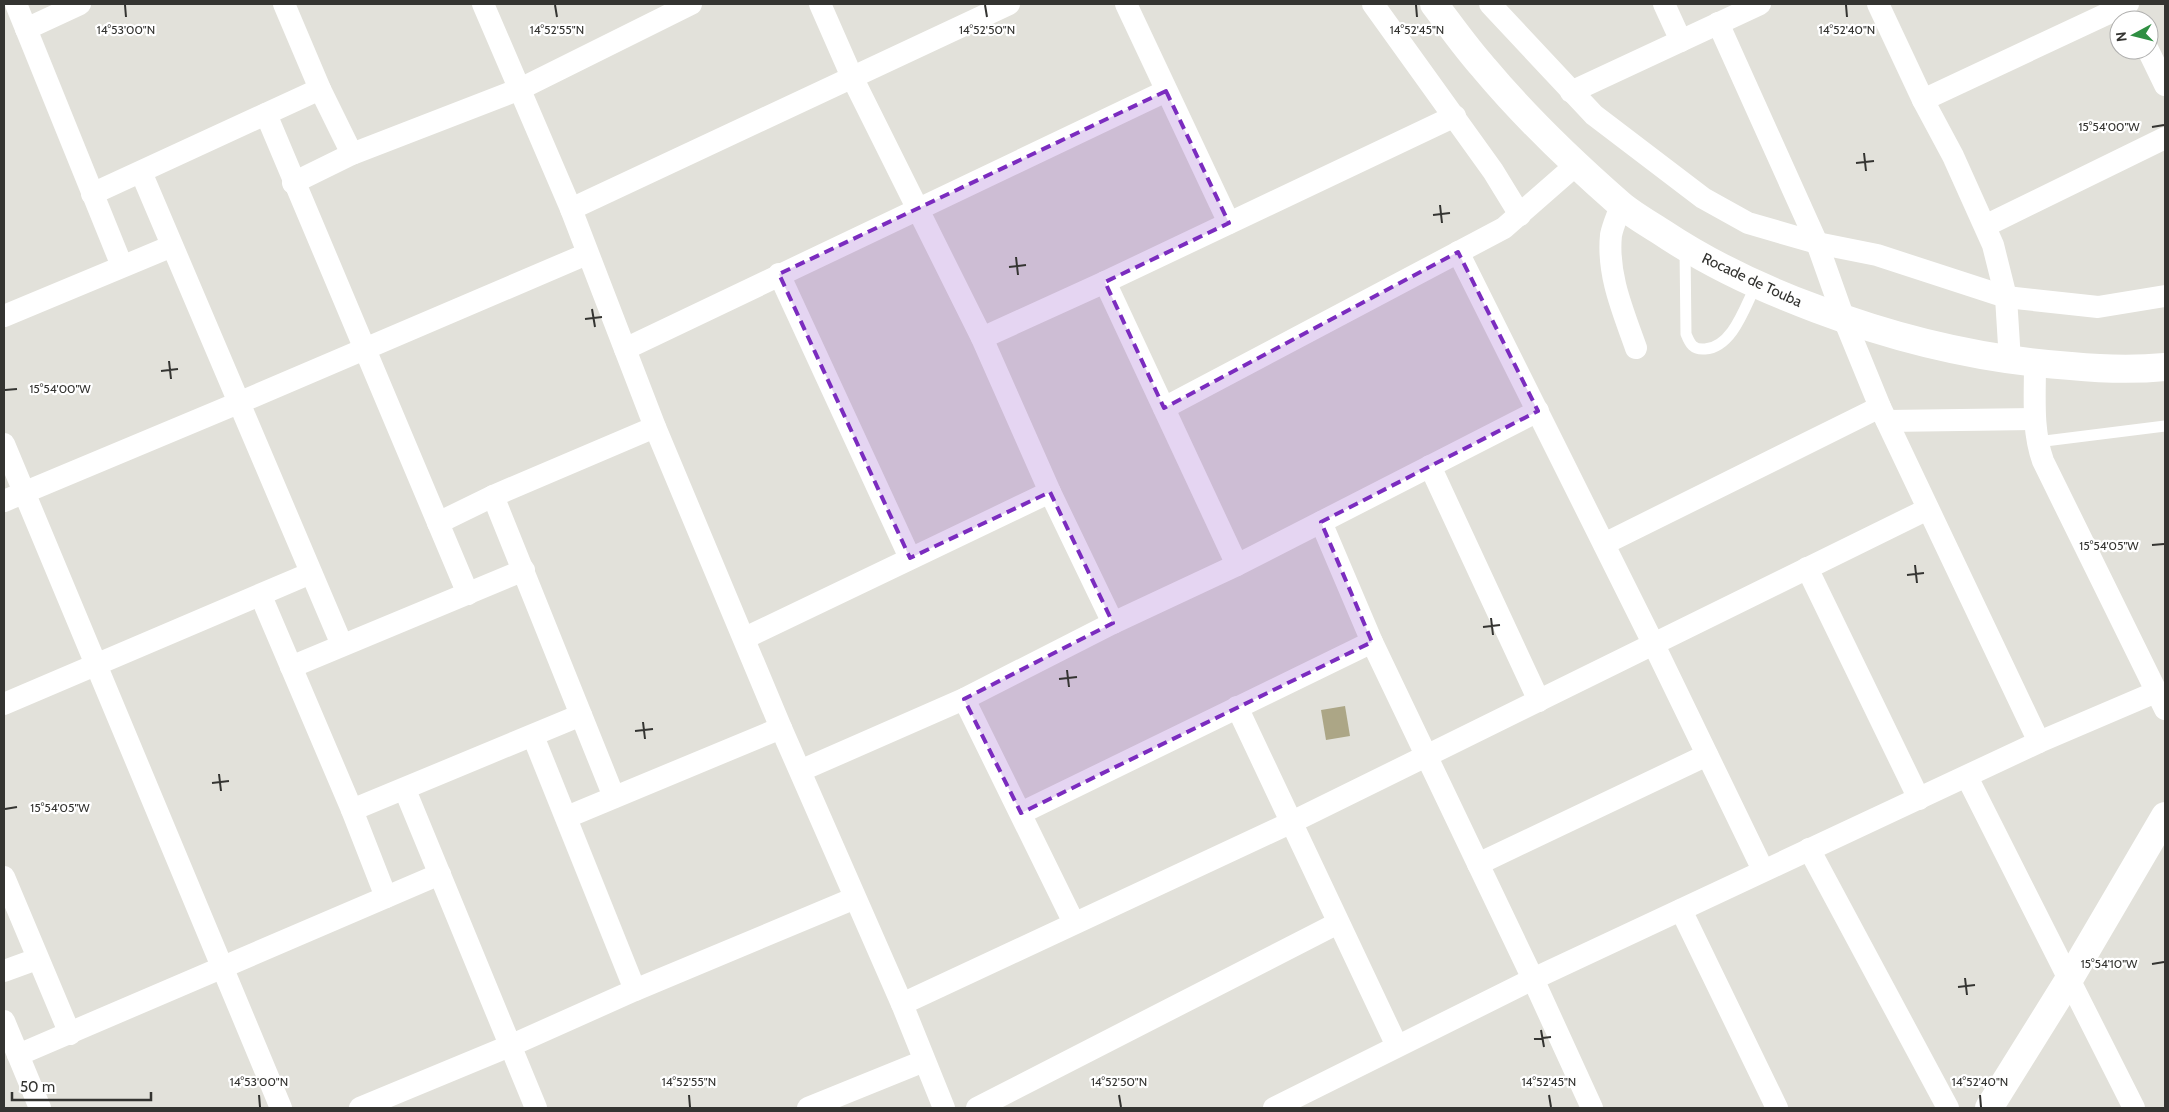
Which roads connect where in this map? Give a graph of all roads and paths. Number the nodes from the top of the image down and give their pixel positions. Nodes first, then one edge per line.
1 (16, 4) edge
2 (284, 4) edge
3 (483, 4) edge
4 (820, 4) edge
5 (1009, 4) edge
6 (1126, 4) edge
7 (1373, 4) edge
8 (1434, 4) edge
9 (1490, 4) edge
10 (1664, 4) edge
11 (1760, 4) edge
12 (1878, 4) edge
13 (74, 5) edge
14 (684, 5) edge
15 (979, 10) edge
16 (2109, 19) edge
17 (1718, 23) junction
18 (26, 29) junction
19 (1681, 41) junction
20 (2153, 60) edge
21 (852, 77) junction
22 (2165, 84) edge
23 (320, 89) junction
24 (520, 89) junction
25 (1166, 91) junction
26 (1571, 92) junction
27 (1923, 100) junction
28 (266, 114) junction
29 (1455, 116) junction
30 (2165, 138) edge
31 (352, 154) junction
32 (1577, 164) junction
33 (141, 172) junction
34 (293, 183) junction
35 (92, 194) junction
36 (1621, 205) junction
37 (571, 209) junction
38 (918, 210) junction
39 (1520, 215) junction
40 (1229, 224) junction
41 (1985, 226) junction
42 (1817, 243) junction
43 (172, 246) junction
44 (1685, 248) junction
45 (1458, 252) junction
46 (587, 254) junction
47 (122, 266) junction
48 (779, 274) junction
49 (1105, 282) junction
50 (1756, 285) junction
51 (2165, 296) edge
52 (2006, 297) junction
53 (4, 316) edge
54 (1844, 319) junction
55 (982, 338) junction
56 (625, 348) junction
57 (1636, 348) dead end
58 (366, 350) junction
59 (2022, 363) junction
60 (2165, 367) edge
61 (239, 401) junction
62 (1164, 408) junction
63 (1538, 411) junction
64 (1884, 414) junction
65 (2035, 419) junction
66 (655, 426) junction
67 (2165, 426) edge
68 (2037, 442) junction
69 (4, 444) edge
70 (1430, 466) junction
71 (1050, 492) junction
72 (24, 493) junction
73 (494, 496) junction
74 (4, 501) edge
75 (1928, 508) junction
76 (1321, 522) junction
77 (438, 523) junction
78 (1604, 544) junction
79 (910, 558) junction
80 (1237, 565) junction
81 (1807, 568) junction
82 (524, 570) junction
83 (311, 573) junction
84 (468, 594) junction
85 (261, 596) junction
86 (1113, 623) junction
87 (745, 638) junction
88 (1372, 642) junction
89 (1654, 644) junction
90 (342, 645) junction
91 (95, 664) junction
92 (291, 667) junction
93 (964, 699) junction
94 (2161, 700) edge
95 (1539, 701) junction
96 (4, 704) edge
97 (1237, 707) junction
98 (581, 716) junction
99 (782, 728) junction
100 (533, 736) junction
101 (2039, 742) junction
102 (1425, 755) junction
103 (1707, 755) junction
104 (802, 770) junction
105 (1967, 777) junction
106 (405, 790) junction
107 (614, 797) junction
108 (1919, 799) junction
109 (352, 810) junction
110 (1021, 813) junction
111 (2165, 816) edge
112 (567, 817) junction
113 (1290, 823) junction
114 (1809, 849) junction
115 (1478, 864) junction
116 (1763, 870) junction
117 (440, 874) junction
118 (4, 878) edge
119 (386, 897) junction
120 (855, 898) junction
121 (1681, 910) junction
122 (1074, 923) junction
123 (1338, 924) junction
124 (37, 958) junction
125 (222, 968) junction
126 (4, 971) edge
127 (1533, 978) junction
128 (2070, 978) junction
129 (635, 990) junction
130 (902, 1004) junction
131 (4, 1021) edge
132 (70, 1034) junction
133 (512, 1046) junction
134 (1397, 1046) junction
135 (18, 1056) junction
136 (924, 1061) junction
137 (40, 1108) edge
138 (281, 1108) edge
139 (361, 1108) edge
140 (536, 1108) edge
141 (808, 1108) edge
142 (944, 1108) edge
143 (977, 1108) edge
144 (1274, 1108) edge
145 (1592, 1108) edge
146 (1776, 1108) edge
147 (1948, 1108) edge
148 (1989, 1108) edge
149 (2134, 1108) edge

1 - 18 street
2 - 23 street
3 - 24 street
4 - 21 street
5 - 15 street
6 - 25 street
7 - 29 street
8 - 32 main road, Rocade de Touba
9 - 26 street
10 - 19 street
11 - 17 street
12 - 27 street
13 - 18 street
14 - 24 street
15 - 21 street
16 - 27 street
17 - 19 street
17 - 42 street
18 - 35 street
19 - 26 street
20 - 22 street
21 - 37 street
21 - 38 street
23 - 28 street
23 - 31 street
24 - 31 street
24 - 37 street
25 - 38 street
25 - 40 street
26 - 42 street
27 - 41 street
28 - 33 street
28 - 34 street
29 - 39 street
29 - 40 street
30 - 41 street
31 - 34 street
32 - 36 main road, Rocade de Touba
32 - 39 street
33 - 35 street
33 - 43 street
34 - 58 street
35 - 47 street
36 - 44 main road, Rocade de Touba
36 - 57 street
37 - 46 street
38 - 48 street
38 - 55 street
39 - 45 street
40 - 49 street
41 - 52 street
42 - 52 street
42 - 54 street
43 - 47 street
43 - 61 street
44 - 50 main road, Rocade de Touba
44 - 50 lane
45 - 62 street
45 - 63 street
46 - 56 street
46 - 58 street
47 - 53 street
48 - 56 street
48 - 79 street
49 - 55 street
49 - 62 street
50 - 54 main road, Rocade de Touba
51 - 52 street
52 - 59 street
54 - 59 main road, Rocade de Touba
54 - 64 street
55 - 71 street
56 - 66 street
58 - 61 street
58 - 77 street
59 - 60 main road, Rocade de Touba
59 - 65 street
61 - 72 street
61 - 83 street
62 - 80 street
63 - 70 street
63 - 78 street
64 - 65 street
64 - 75 street
64 - 78 street
65 - 68 street
66 - 73 street
66 - 87 street
67 - 68 lane
68 - 94 street
69 - 72 street
70 - 76 street
70 - 95 street
71 - 79 street
71 - 86 street
72 - 74 street
72 - 91 street
73 - 77 street
73 - 82 street
75 - 81 street
75 - 101 street
76 - 80 street
76 - 88 street
77 - 84 street
78 - 89 street
79 - 87 street
80 - 86 street
81 - 89 street
81 - 108 street
82 - 84 street
82 - 98 street
83 - 85 street
83 - 90 street
84 - 90 street
85 - 91 street
85 - 92 street
86 - 93 street
87 - 99 street
88 - 97 street
88 - 102 street
89 - 95 street
89 - 103 street
90 - 92 street
91 - 96 street
91 - 125 street
92 - 109 street
93 - 104 street
93 - 110 street
94 - 101 street
95 - 102 street
97 - 110 street
97 - 113 street
98 - 100 street
98 - 107 street
99 - 104 street
99 - 107 street
100 - 106 street
100 - 112 street
101 - 105 street
102 - 113 street
102 - 115 street
103 - 115 street
103 - 116 street
104 - 120 street
105 - 108 street
105 - 128 street
106 - 109 street
106 - 117 street
107 - 112 street
108 - 114 street
109 - 119 street
110 - 122 street
111 - 128 main road
112 - 129 street
113 - 122 street
113 - 123 street
114 - 116 street
114 - 147 street
115 - 127 street
116 - 121 street
117 - 119 street
117 - 133 street
118 - 124 street
119 - 125 street
120 - 129 street
120 - 130 street
121 - 127 street
121 - 146 street
122 - 130 street
123 - 134 street
123 - 143 street
124 - 126 street
124 - 132 street
125 - 132 street
125 - 138 street
127 - 134 street
127 - 145 street
128 - 148 main road
128 - 149 street
129 - 133 street
130 - 136 street
131 - 135 street
132 - 135 street
133 - 139 street
133 - 140 street
134 - 144 street
135 - 137 street
136 - 141 street
136 - 142 street

